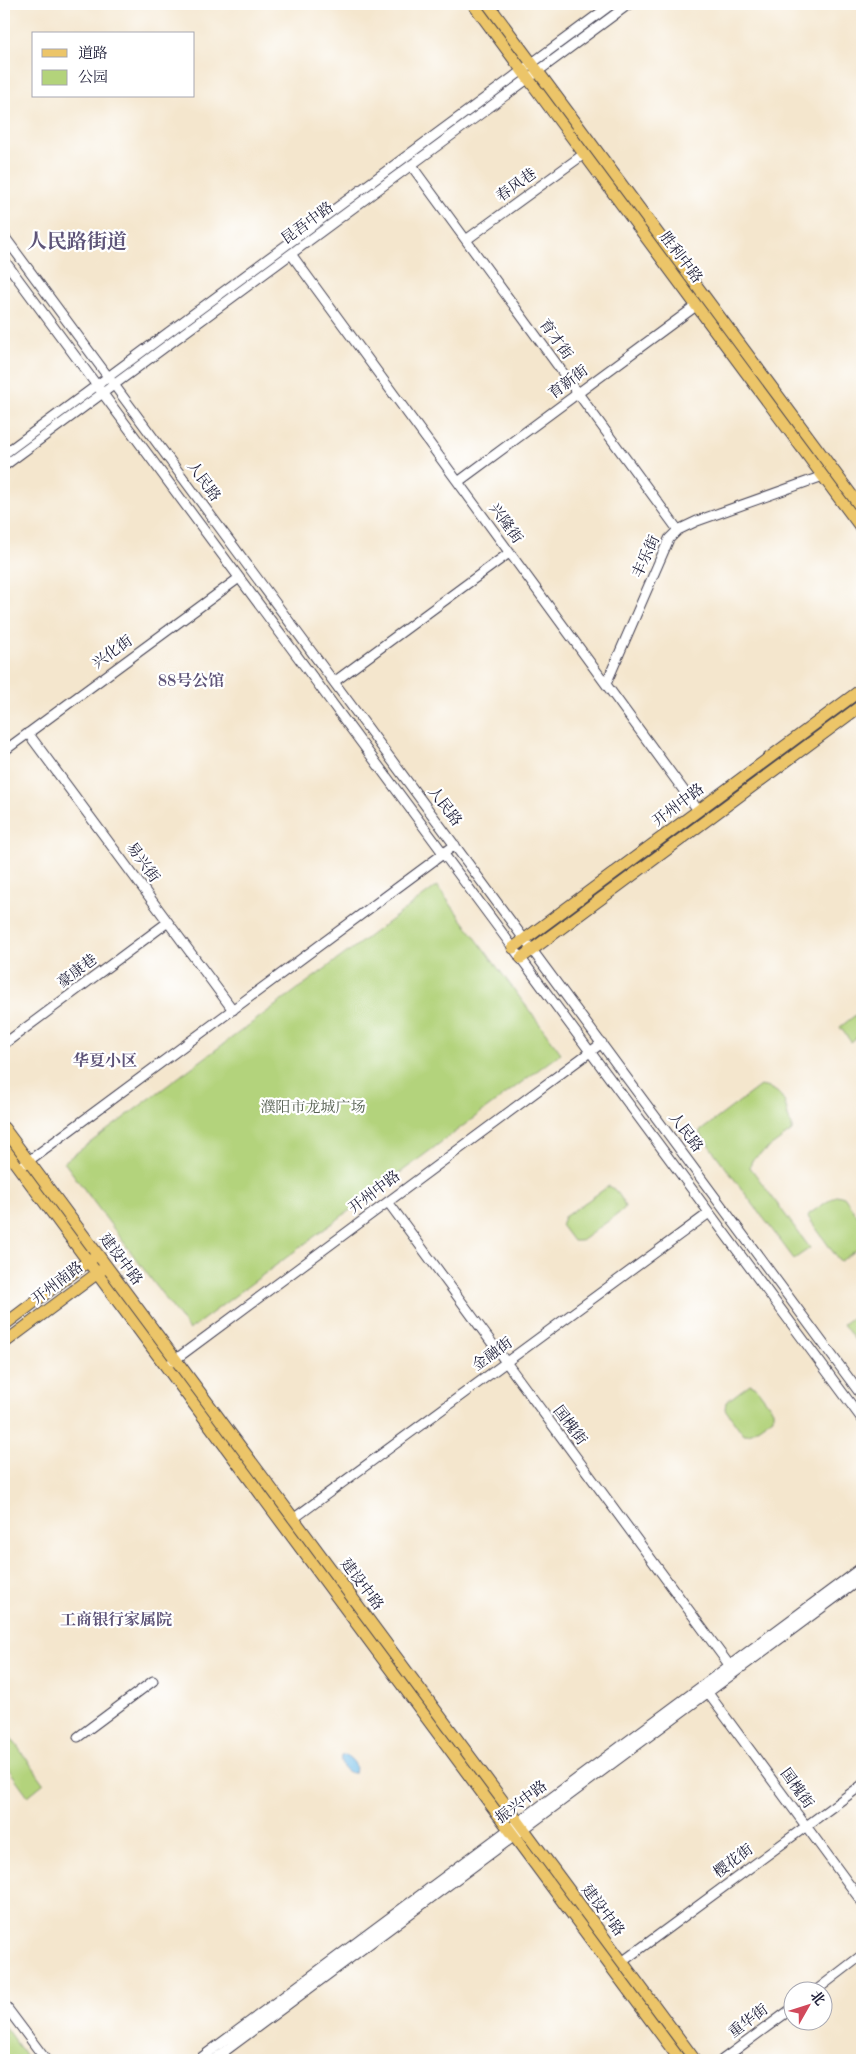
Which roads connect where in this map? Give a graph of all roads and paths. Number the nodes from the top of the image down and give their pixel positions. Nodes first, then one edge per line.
1 (473, 4) edge
2 (488, 4) edge
3 (612, 4) edge
4 (629, 4) edge
5 (535, 67) junction
6 (525, 74) junction
7 (584, 154) junction
8 (411, 165) junction
9 (4, 236) edge
10 (466, 240) junction
11 (290, 254) junction
12 (4, 260) edge
13 (696, 306) junction
14 (111, 381) junction
15 (97, 386) junction
16 (102, 393) junction
17 (578, 393) junction
18 (4, 454) edge
19 (4, 466) edge
20 (823, 476) junction
21 (458, 482) junction
22 (862, 509) edge
23 (862, 529) edge
24 (678, 530) junction
25 (509, 553) junction
26 (239, 578) junction
27 (334, 682) junction
28 (606, 684) junction
29 (862, 688) edge
30 (862, 705) edge
31 (28, 733) junction
32 (4, 751) edge
33 (698, 810) junction
34 (455, 845) junction
35 (443, 854) junction
36 (168, 922) junction
37 (525, 939) junction
38 (513, 948) junction
39 (532, 950) junction
40 (521, 958) junction
41 (233, 1010) junction
42 (602, 1043) junction
43 (4, 1044) edge
44 (590, 1052) junction
45 (4, 1128) edge
46 (4, 1148) edge
47 (24, 1165) junction
48 (388, 1202) junction
49 (709, 1213) junction
50 (93, 1258) junction
51 (101, 1270) junction
52 (4, 1325) edge
53 (4, 1343) edge
54 (171, 1363) junction
55 (505, 1363) junction
56 (862, 1396) edge
57 (862, 1420) edge
58 (293, 1519) junction
59 (862, 1567) edge
60 (862, 1578) edge
61 (730, 1666) junction
62 (153, 1682) dead end
63 (708, 1693) junction
64 (78, 1737) dead end
65 (862, 1785) edge
66 (806, 1826) junction
67 (516, 1830) junction
68 (862, 1902) edge
69 (862, 1955) edge
70 (622, 1962) junction
71 (827, 1982) edge
72 (4, 2004) edge
73 (784, 2014) edge
74 (46, 2060) edge
75 (198, 2060) edge
76 (213, 2060) edge
77 (680, 2060) edge
78 (695, 2060) edge
79 (722, 2060) edge

1 - 6 main road, 胜利中路
2 - 5 main road, 胜利中路
3 - 5 street, 昆吾中路
4 - 5 street, 昆吾中路
5 - 6 street, 昆吾中路
5 - 22 main road, 胜利中路
6 - 7 main road, 胜利中路
6 - 8 street, 昆吾中路
6 - 14 street, 昆吾中路
7 - 10 street, 春风巷
7 - 13 main road, 胜利中路
8 - 10 street, 育才街
8 - 11 street, 昆吾中路
9 - 14 street, 人民路
10 - 17 street, 育才街
11 - 14 street, 昆吾中路
11 - 21 street, 兴隆街
12 - 15 street, 人民路
13 - 17 street, 育新街
13 - 20 main road, 胜利中路
14 - 15 street, 昆吾中路
14 - 16 street, 昆吾中路
14 - 27 street, 人民路
15 - 16 street, 人民路
15 - 18 street, 昆吾中路
16 - 19 street, 昆吾中路
16 - 26 street, 人民路
17 - 21 street, 育新街
17 - 24 street, 育才街
20 - 23 main road, 胜利中路
20 - 24 street, 丰乐街
21 - 25 street, 兴隆街
24 - 28 street, 丰乐街
25 - 27 street
25 - 28 street, 兴隆街
26 - 31 street, 兴化街
26 - 35 street, 人民路
27 - 34 street, 人民路
28 - 33 street, 兴隆街
29 - 33 main road, 开州中路
30 - 39 main road, 开州中路
31 - 32 street, 兴化街
31 - 36 street, 易兴街
33 - 37 main road, 开州中路
34 - 35 street
34 - 37 street, 人民路
35 - 38 street, 人民路
35 - 41 street
36 - 41 street, 易兴街
36 - 43 street, 豪康巷
37 - 38 main road, 开州中路
37 - 39 street, 人民路
38 - 40 street, 人民路
39 - 40 main road, 开州中路
39 - 42 street, 人民路
40 - 44 street, 人民路
41 - 47 street
42 - 44 street, 开州中路
42 - 56 street, 人民路
44 - 48 street, 开州中路
44 - 49 street, 人民路
45 - 47 main road, 建设中路
46 - 47 main road, 建设中路
47 - 50 main road, 建设中路
48 - 54 street, 开州中路
48 - 55 street, 国槐街
49 - 55 street, 金融街
49 - 57 street, 人民路
50 - 51 main road, 建设中路
50 - 52 main road, 开州南路
51 - 53 main road, 开州南路
51 - 54 main road, 建设中路
54 - 58 main road, 建设中路
54 - 67 main road, 建设中路
55 - 58 street, 金融街
55 - 61 street, 国槐街
58 - 67 main road, 建设中路
59 - 61 street, 振兴中路
60 - 63 street, 振兴中路
61 - 67 street, 振兴中路
62 - 64 street
63 - 66 street, 国槐街
63 - 67 street, 振兴中路
65 - 66 street, 樱花街
66 - 68 street, 国槐街
66 - 70 street, 樱花街
67 - 70 main road, 建设中路
67 - 75 street, 振兴中路
67 - 76 street, 振兴中路
67 - 77 main road, 建设中路
69 - 71 street
70 - 78 main road, 建设中路
72 - 74 street
73 - 79 street, 重华街

